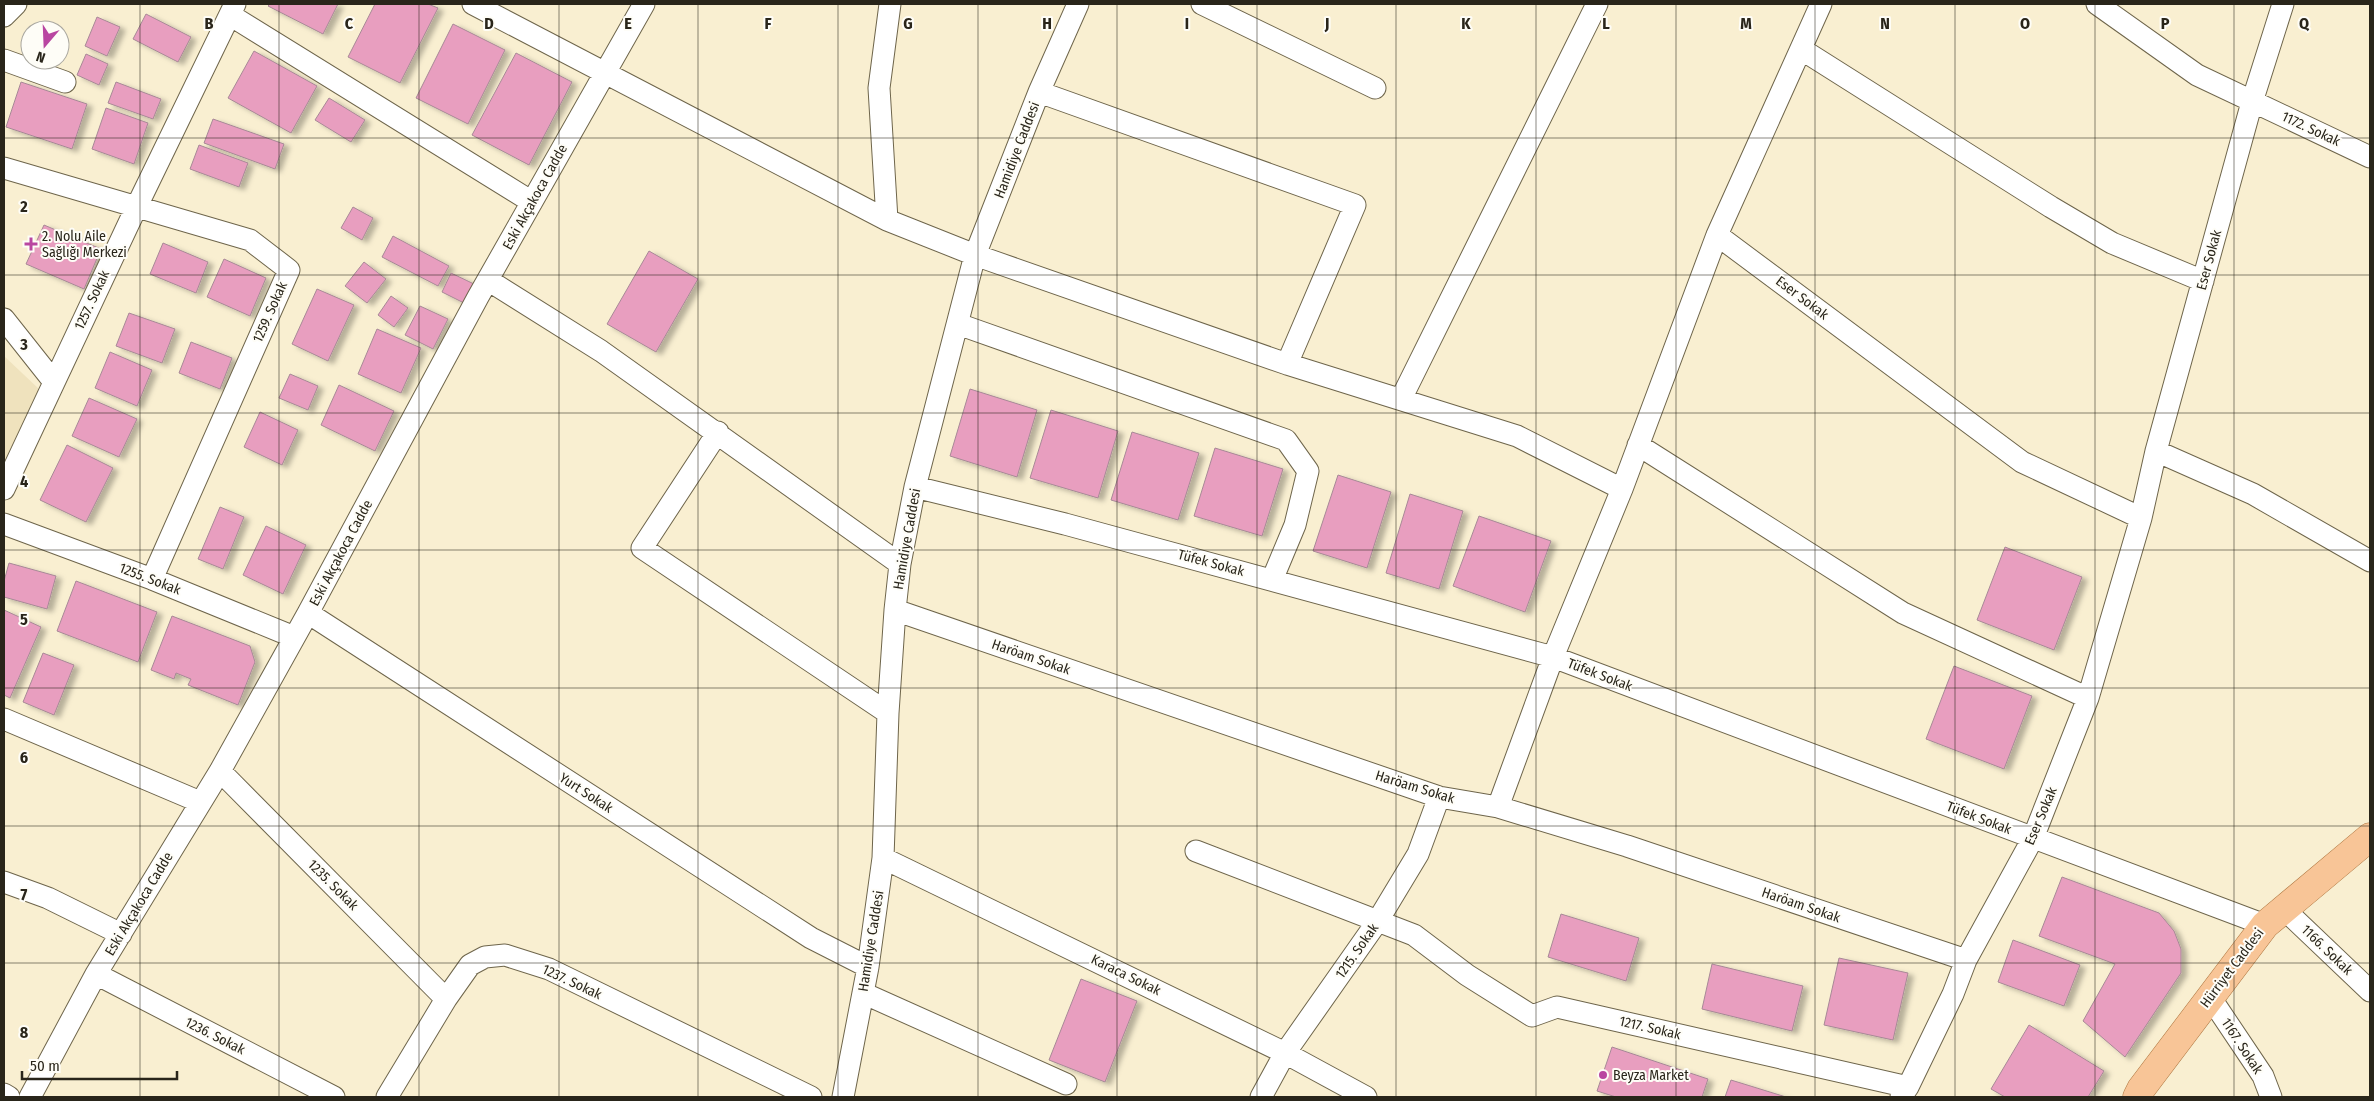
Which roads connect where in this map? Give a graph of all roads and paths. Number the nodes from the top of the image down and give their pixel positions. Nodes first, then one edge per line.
1 (16, 4) edge
2 (473, 4) edge
3 (644, 4) edge
4 (890, 4) edge
5 (1078, 4) edge
6 (1202, 4) edge
7 (1597, 4) edge
8 (1821, 4) edge
9 (2098, 4) edge
10 (2283, 4) edge
11 (232, 10) edge
12 (4, 16) edge
13 (1801, 49) junction
14 (4, 60) edge
15 (605, 72) junction
16 (65, 82) dead end
17 (1375, 88) dead end
18 (1039, 92) junction
19 (2252, 102) junction
20 (2370, 157) edge
21 (6, 172) edge
22 (532, 202) junction
23 (136, 208) junction
24 (887, 220) junction
25 (1717, 235) junction
26 (975, 255) junction
27 (488, 280) junction
28 (2203, 282) junction
29 (4, 319) edge
30 (958, 324) junction
31 (1287, 364) junction
32 (54, 382) junction
33 (1401, 399) junction
34 (718, 432) junction
35 (1638, 445) junction
36 (2156, 451) junction
37 (915, 487) junction
38 (4, 489) edge
39 (1622, 489) junction
40 (2141, 518) junction
41 (4, 524) edge
42 (2370, 561) edge
43 (900, 564) junction
44 (152, 579) junction
45 (1272, 580) junction
46 (895, 610) junction
47 (308, 613) junction
48 (294, 637) junction
49 (1552, 657) junction
50 (2088, 698) junction
51 (888, 714) junction
52 (4, 719) edge
53 (220, 772) junction
54 (1439, 797) junction
55 (200, 802) junction
56 (1498, 807) junction
57 (2033, 838) junction
58 (2370, 838) edge
59 (1196, 851) dead end
60 (883, 858) junction
61 (4, 882) edge
62 (2274, 917) junction
63 (1377, 922) junction
64 (121, 934) junction
65 (1966, 960) junction
66 (868, 967) junction
67 (96, 974) junction
68 (2370, 991) edge
69 (863, 993) junction
70 (2210, 997) junction
71 (446, 999) junction
72 (1285, 1053) junction
73 (1066, 1084) dead end
74 (1905, 1092) edge
75 (4, 1094) edge
76 (9, 1097) edge
77 (30, 1097) edge
78 (334, 1097) edge
79 (387, 1097) edge
80 (812, 1097) edge
81 (843, 1097) edge
82 (1261, 1097) edge
83 (1366, 1097) edge
84 (2137, 1097) edge
85 (2271, 1097) edge

1 - 12 street
2 - 15 street
3 - 15 street, Eski Akçakoca Cadde
4 - 24 street
5 - 18 street, Hamidiye Caddesi
6 - 17 street
7 - 33 street
8 - 13 street
9 - 19 street, 1172. Sokak
10 - 19 street, Eser Sokak
11 - 22 street
11 - 23 street, 1257. Sokak
13 - 25 street
13 - 28 street
14 - 16 street
15 - 22 street, Eski Akçakoca Cadde
15 - 24 street
18 - 26 street, Hamidiye Caddesi
18 - 31 street
19 - 20 street, 1172. Sokak
19 - 28 street, Eser Sokak
21 - 23 street, 1259. Sokak
22 - 27 street, Eski Akçakoca Cadde
23 - 32 street, 1257. Sokak
23 - 44 street, 1259. Sokak
24 - 26 street
25 - 35 street
25 - 40 street, Eser Sokak
26 - 30 street, Hamidiye Caddesi
26 - 31 street
27 - 34 street
27 - 47 street, Eski Akçakoca Cadde
28 - 36 street, Eser Sokak
29 - 32 street
30 - 37 street, Hamidiye Caddesi
30 - 45 street
31 - 33 street
32 - 38 street, 1257. Sokak
33 - 39 street
34 - 43 street
34 - 51 street
35 - 39 street
35 - 50 street
36 - 40 street, Eser Sokak
36 - 42 street
37 - 43 street, Hamidiye Caddesi
37 - 45 street, Tüfek Sokak
39 - 49 street
40 - 50 street, Eser Sokak
41 - 44 street, 1255. Sokak
43 - 46 street, Hamidiye Caddesi
44 - 48 street, 1255. Sokak
45 - 49 street, Tüfek Sokak
46 - 51 street, Hamidiye Caddesi
46 - 54 street, Haröam Sokak
47 - 48 street, Eski Akçakoca Cadde
47 - 66 street, Yurt Sokak
48 - 53 street, Eski Akçakoca Cadde
49 - 56 street
49 - 57 street, Tüfek Sokak
50 - 57 street, Eser Sokak
51 - 60 street, Hamidiye Caddesi
52 - 55 street
53 - 55 street, Eski Akçakoca Cadde
53 - 71 street, 1235. Sokak
54 - 56 street, Haröam Sokak
54 - 63 street, 1215. Sokak
55 - 64 street, Eski Akçakoca Cadde
56 - 65 street, Haröam Sokak
57 - 62 street, Tüfek Sokak
57 - 65 street, Eser Sokak
58 - 62 main road, Hürriyet Caddesi
59 - 63 street
60 - 66 street, Hamidiye Caddesi
60 - 72 street, Karaca Sokak
61 - 64 street
62 - 68 street, 1166. Sokak
62 - 70 main road, Hürriyet Caddesi
63 - 72 street, 1215. Sokak
63 - 74 street, 1217. Sokak
64 - 67 street, Eski Akçakoca Cadde
65 - 74 street, Eser Sokak
66 - 69 street, Hamidiye Caddesi
67 - 77 street, Eski Akçakoca Cadde
67 - 78 street, 1236. Sokak
69 - 73 street
69 - 81 street, Hamidiye Caddesi
70 - 84 main road, Hürriyet Caddesi
70 - 85 street, 1167. Sokak
71 - 79 street, 1237. Sokak
71 - 80 street, 1237. Sokak
72 - 82 street, 1215. Sokak
72 - 83 street, Karaca Sokak
75 - 76 street

